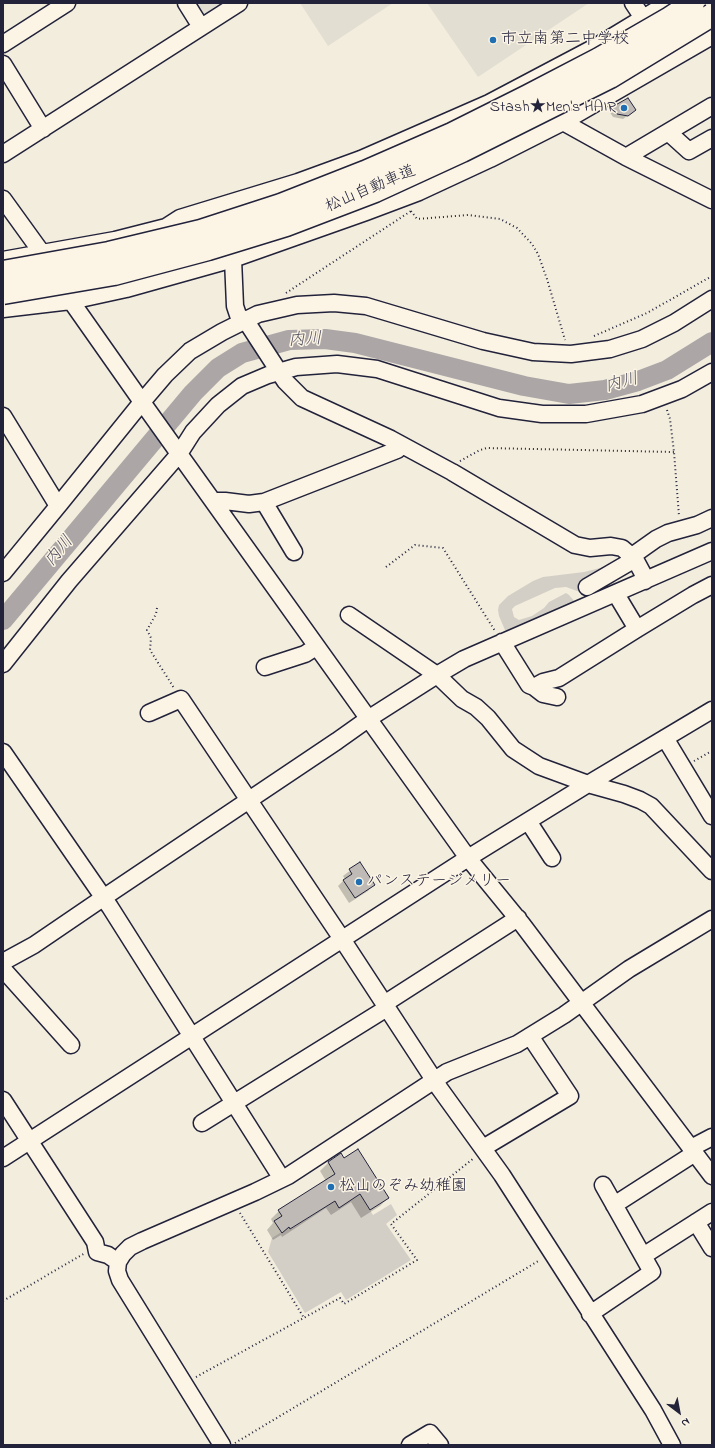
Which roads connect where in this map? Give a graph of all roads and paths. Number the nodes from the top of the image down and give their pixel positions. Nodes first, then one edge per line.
1 (186, 3) edge
2 (239, 3) edge
3 (633, 3) edge
4 (668, 3) edge
5 (693, 3) edge
6 (61, 4) edge
7 (712, 15) edge
8 (642, 18) junction
9 (201, 27) junction
10 (712, 36) edge
11 (3, 44) edge
12 (3, 64) edge
13 (712, 106) edge
14 (563, 122) junction
15 (43, 129) junction
16 (668, 132) junction
17 (712, 138) edge
18 (3, 154) edge
19 (626, 157) junction
20 (3, 199) edge
21 (712, 200) edge
22 (417, 208) dead end
23 (411, 211) junction
24 (42, 253) junction
25 (233, 259) junction
26 (3, 260) edge
27 (3, 272) edge
28 (712, 276) edge
29 (3, 293) edge
30 (284, 294) dead end
31 (712, 300) edge
32 (72, 301) junction
33 (3, 310) edge
34 (246, 322) junction
35 (591, 338) dead end
36 (568, 344) dead end
37 (278, 370) junction
38 (712, 372) edge
39 (143, 403) junction
40 (3, 416) edge
41 (670, 419) dead end
42 (402, 445) junction
43 (177, 452) junction
44 (674, 452) junction
45 (452, 472) junction
46 (212, 501) junction
47 (264, 502) junction
48 (58, 506) junction
49 (712, 518) edge
50 (680, 529) junction
51 (712, 551) edge
52 (294, 552) dead end
53 (634, 557) junction
54 (386, 567) dead end
55 (3, 573) edge
56 (645, 581) junction
57 (712, 585) edge
58 (587, 587) dead end
59 (616, 594) junction
60 (157, 608) dead end
61 (349, 615) dead end
62 (637, 629) junction
63 (502, 642) junction
64 (316, 647) junction
65 (3, 664) edge
66 (265, 668) dead end
67 (437, 675) junction
68 (534, 687) junction
69 (557, 697) dead end
70 (181, 699) junction
71 (712, 710) edge
72 (148, 713) dead end
73 (368, 719) junction
74 (665, 738) junction
75 (712, 751) edge
76 (3, 752) edge
77 (682, 767) junction
78 (588, 784) junction
79 (248, 800) junction
80 (712, 816) edge
81 (528, 820) junction
82 (468, 858) junction
83 (552, 858) dead end
84 (712, 871) edge
85 (103, 898) junction
86 (518, 918) junction
87 (712, 919) edge
88 (342, 939) junction
89 (3, 962) edge
90 (3, 969) edge
91 (582, 1002) junction
92 (386, 1006) junction
93 (192, 1036) junction
94 (530, 1036) junction
95 (71, 1045) dead end
96 (434, 1080) junction
97 (3, 1100) edge
98 (234, 1103) junction
99 (202, 1123) dead end
100 (712, 1137) edge
101 (30, 1141) junction
102 (483, 1149) junction
103 (693, 1150) junction
104 (3, 1158) edge
105 (712, 1176) edge
106 (282, 1179) junction
107 (603, 1186) dead end
108 (233, 1202) junction
109 (614, 1205) junction
110 (712, 1212) edge
111 (696, 1222) junction
112 (712, 1248) edge
113 (97, 1252) junction
114 (551, 1253) junction
115 (643, 1256) junction
116 (118, 1262) junction
117 (3, 1301) edge
118 (590, 1314) junction
119 (304, 1318) junction
120 (184, 1383) junction
121 (222, 1445) edge
122 (232, 1445) edge
123 (410, 1445) edge
124 (440, 1445) edge
125 (672, 1445) edge

1 - 9 street
2 - 9 street
3 - 8 street
4 - 8 street
5 - 27 highway, 松山自動車道, bridge
6 - 11 street
7 - 29 highway, 松山自動車道, bridge
8 - 24 street
9 - 15 street
10 - 14 street
12 - 15 street
13 - 16 street
14 - 19 street
14 - 25 street
15 - 18 street
16 - 17 street
16 - 19 street
19 - 21 street
20 - 24 street
22 - 23 path
23 - 30 path
23 - 36 path
24 - 26 street
24 - 32 street
25 - 32 street
25 - 34 street
28 - 35 path
31 - 34 street
32 - 33 street
32 - 39 street
34 - 37 street
34 - 39 street
37 - 38 street
37 - 42 street
37 - 43 street
39 - 43 street
39 - 48 street
40 - 48 street
41 - 44 path
42 - 45 street
42 - 47 street
43 - 46 street
43 - 65 street
44 - 45 path
44 - 50 path
45 - 53 street
46 - 47 street
46 - 64 street
47 - 52 street
48 - 55 street
49 - 50 street
50 - 53 street
51 - 56 street
53 - 56 street
53 - 58 street
54 - 63 path
56 - 59 street
57 - 62 street
59 - 62 street
59 - 63 street
60 - 70 path
61 - 67 street
62 - 68 street
63 - 67 street
63 - 68 street
64 - 66 street
64 - 73 street
67 - 73 street
67 - 78 street
68 - 69 street
70 - 72 street
70 - 79 street
71 - 74 street
73 - 79 street
73 - 82 street
74 - 77 street
74 - 78 street
75 - 77 path
76 - 85 street
77 - 80 street
78 - 81 street
78 - 84 street
79 - 85 street
79 - 88 street
81 - 82 street
81 - 83 street
82 - 86 street
82 - 88 street
85 - 89 street
85 - 93 street
86 - 91 street
86 - 92 street
87 - 91 street
88 - 92 street
88 - 93 street
90 - 95 street
91 - 94 street
91 - 103 street
92 - 96 street
92 - 98 street
93 - 98 street
93 - 101 street
94 - 96 street
94 - 102 street
96 - 102 street
96 - 106 street
97 - 101 street
98 - 99 street
98 - 106 street
100 - 103 street
101 - 104 street
101 - 113 street
102 - 114 street
102 - 119 path
103 - 105 street
103 - 109 street
106 - 108 street
107 - 109 street
108 - 116 street
108 - 119 path
109 - 115 street
110 - 111 street
111 - 112 street
111 - 115 street
113 - 116 street
113 - 117 path
114 - 118 street
114 - 122 path
115 - 118 street
116 - 120 street
118 - 125 street
119 - 120 path
120 - 121 street
123 - 124 street

